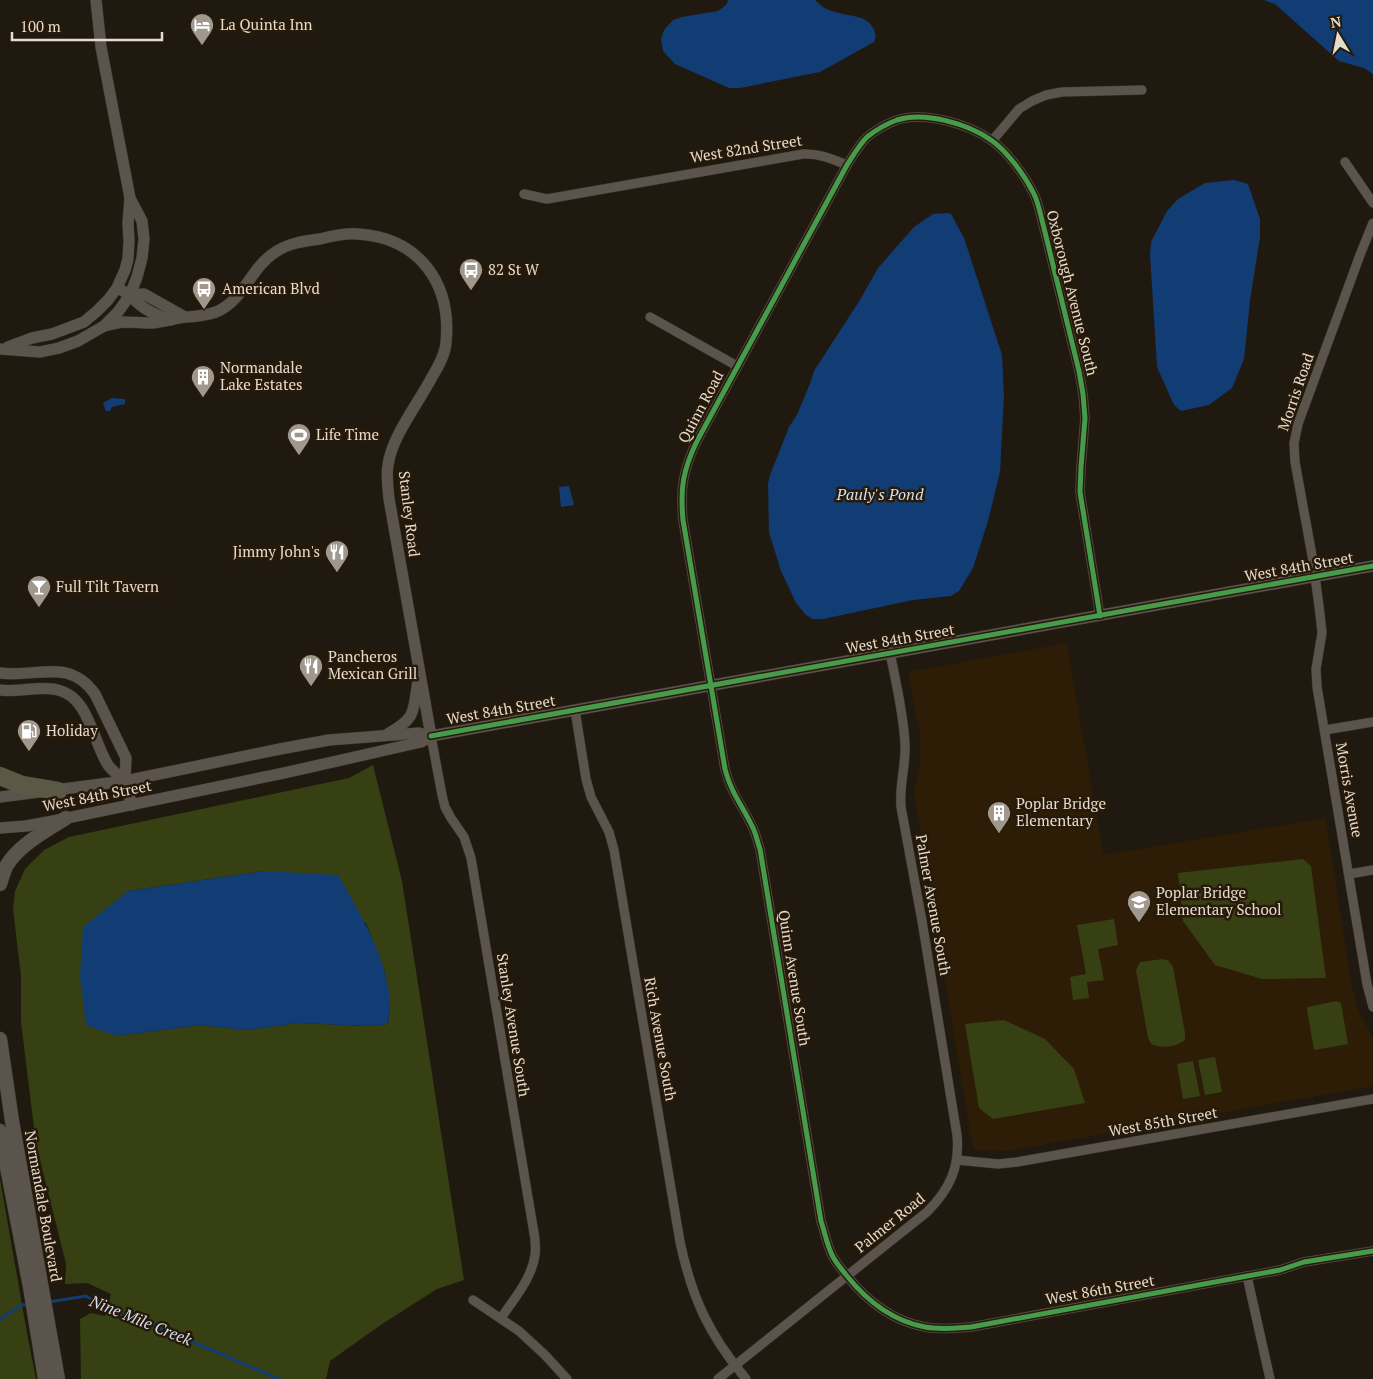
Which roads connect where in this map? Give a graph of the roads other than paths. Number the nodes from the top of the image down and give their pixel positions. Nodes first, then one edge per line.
1 (96, 0) edge
2 (1142, 90) dead end
3 (992, 141) junction
4 (1345, 162) dead end
5 (847, 165) junction
6 (524, 194) dead end
7 (130, 198) junction
8 (1373, 203) edge
9 (1373, 223) edge
10 (118, 288) junction
11 (130, 295) junction
12 (185, 317) junction
13 (650, 317) dead end
14 (173, 320) junction
15 (104, 326) junction
16 (2, 348) edge
17 (737, 366) junction
18 (1373, 566) edge
19 (1315, 576) junction
20 (1100, 616) junction
21 (890, 653) junction
22 (420, 671) junction
23 (0, 673) edge
24 (711, 685) junction
25 (0, 690) edge
26 (575, 710) junction
27 (1373, 722) edge
28 (1325, 730) junction
29 (385, 735) junction
30 (431, 736) junction
31 (0, 776) edge
32 (125, 781) junction
33 (58, 790) junction
34 (0, 797) edge
35 (132, 805) junction
36 (66, 818) junction
37 (0, 828) edge
38 (1373, 870) edge
39 (1349, 874) junction
40 (0, 884) edge
41 (1373, 1006) edge
42 (0, 1039) edge
43 (1373, 1099) edge
44 (0, 1131) edge
45 (957, 1160) junction
46 (1373, 1251) edge
47 (847, 1275) junction
48 (1247, 1276) junction
49 (35, 1286) junction
50 (473, 1300) dead end
51 (501, 1318) junction
52 (41, 1321) junction
53 (735, 1365) junction
54 (45, 1379) edge
55 (58, 1379) edge
56 (567, 1379) edge
57 (718, 1379) edge
58 (746, 1379) edge
59 (1270, 1379) edge

1 - 7 street
2 - 3 street
3 - 5 street
3 - 20 street, Oxborough Avenue South
4 - 8 street
5 - 6 street, West 82nd Street
5 - 17 street, Quinn Road
7 - 10 street
7 - 11 street
9 - 19 street, Morris Road
10 - 11 street
10 - 16 street
11 - 12 street
11 - 14 street
11 - 15 street
12 - 14 street
12 - 22 street, Stanley Road
13 - 17 street
14 - 15 street
15 - 16 street
17 - 24 street, Quinn Road
18 - 19 street, West 84th Street
19 - 20 street, West 84th Street
19 - 28 street, Morris Avenue
20 - 21 street, West 84th Street
21 - 24 street, West 84th Street
21 - 45 street, Palmer Avenue South
22 - 29 street
22 - 30 street, Stanley Road
23 - 32 street
24 - 26 street, West 84th Street
24 - 47 street, Quinn Avenue South
25 - 32 street
26 - 30 street, West 84th Street
26 - 53 street, Rich Avenue South
27 - 28 street
28 - 39 street, Morris Avenue
29 - 30 street, West 84th Street
29 - 32 street, West 84th Street
30 - 35 street, West 84th Street
30 - 51 street, Stanley Avenue South
31 - 33 highway
32 - 33 street, West 84th Street
32 - 35 street
33 - 34 street, West 84th Street
35 - 36 street, West 84th Street
36 - 37 street, West 84th Street
36 - 40 main road
38 - 39 street
39 - 41 street, Morris Avenue
42 - 49 main road, Normandale Boulevard
43 - 45 street, West 85th Street
44 - 49 main road, Normandale Boulevard
45 - 47 street, Palmer Road
46 - 48 street, West 86th Street
47 - 48 street, West 86th Street
47 - 53 street
48 - 59 street
49 - 52 main road, Normandale Boulevard
50 - 51 street
51 - 56 street
52 - 54 main road, Normandale Boulevard
52 - 55 main road, Normandale Boulevard
53 - 57 street
53 - 58 street, Rich Avenue South

